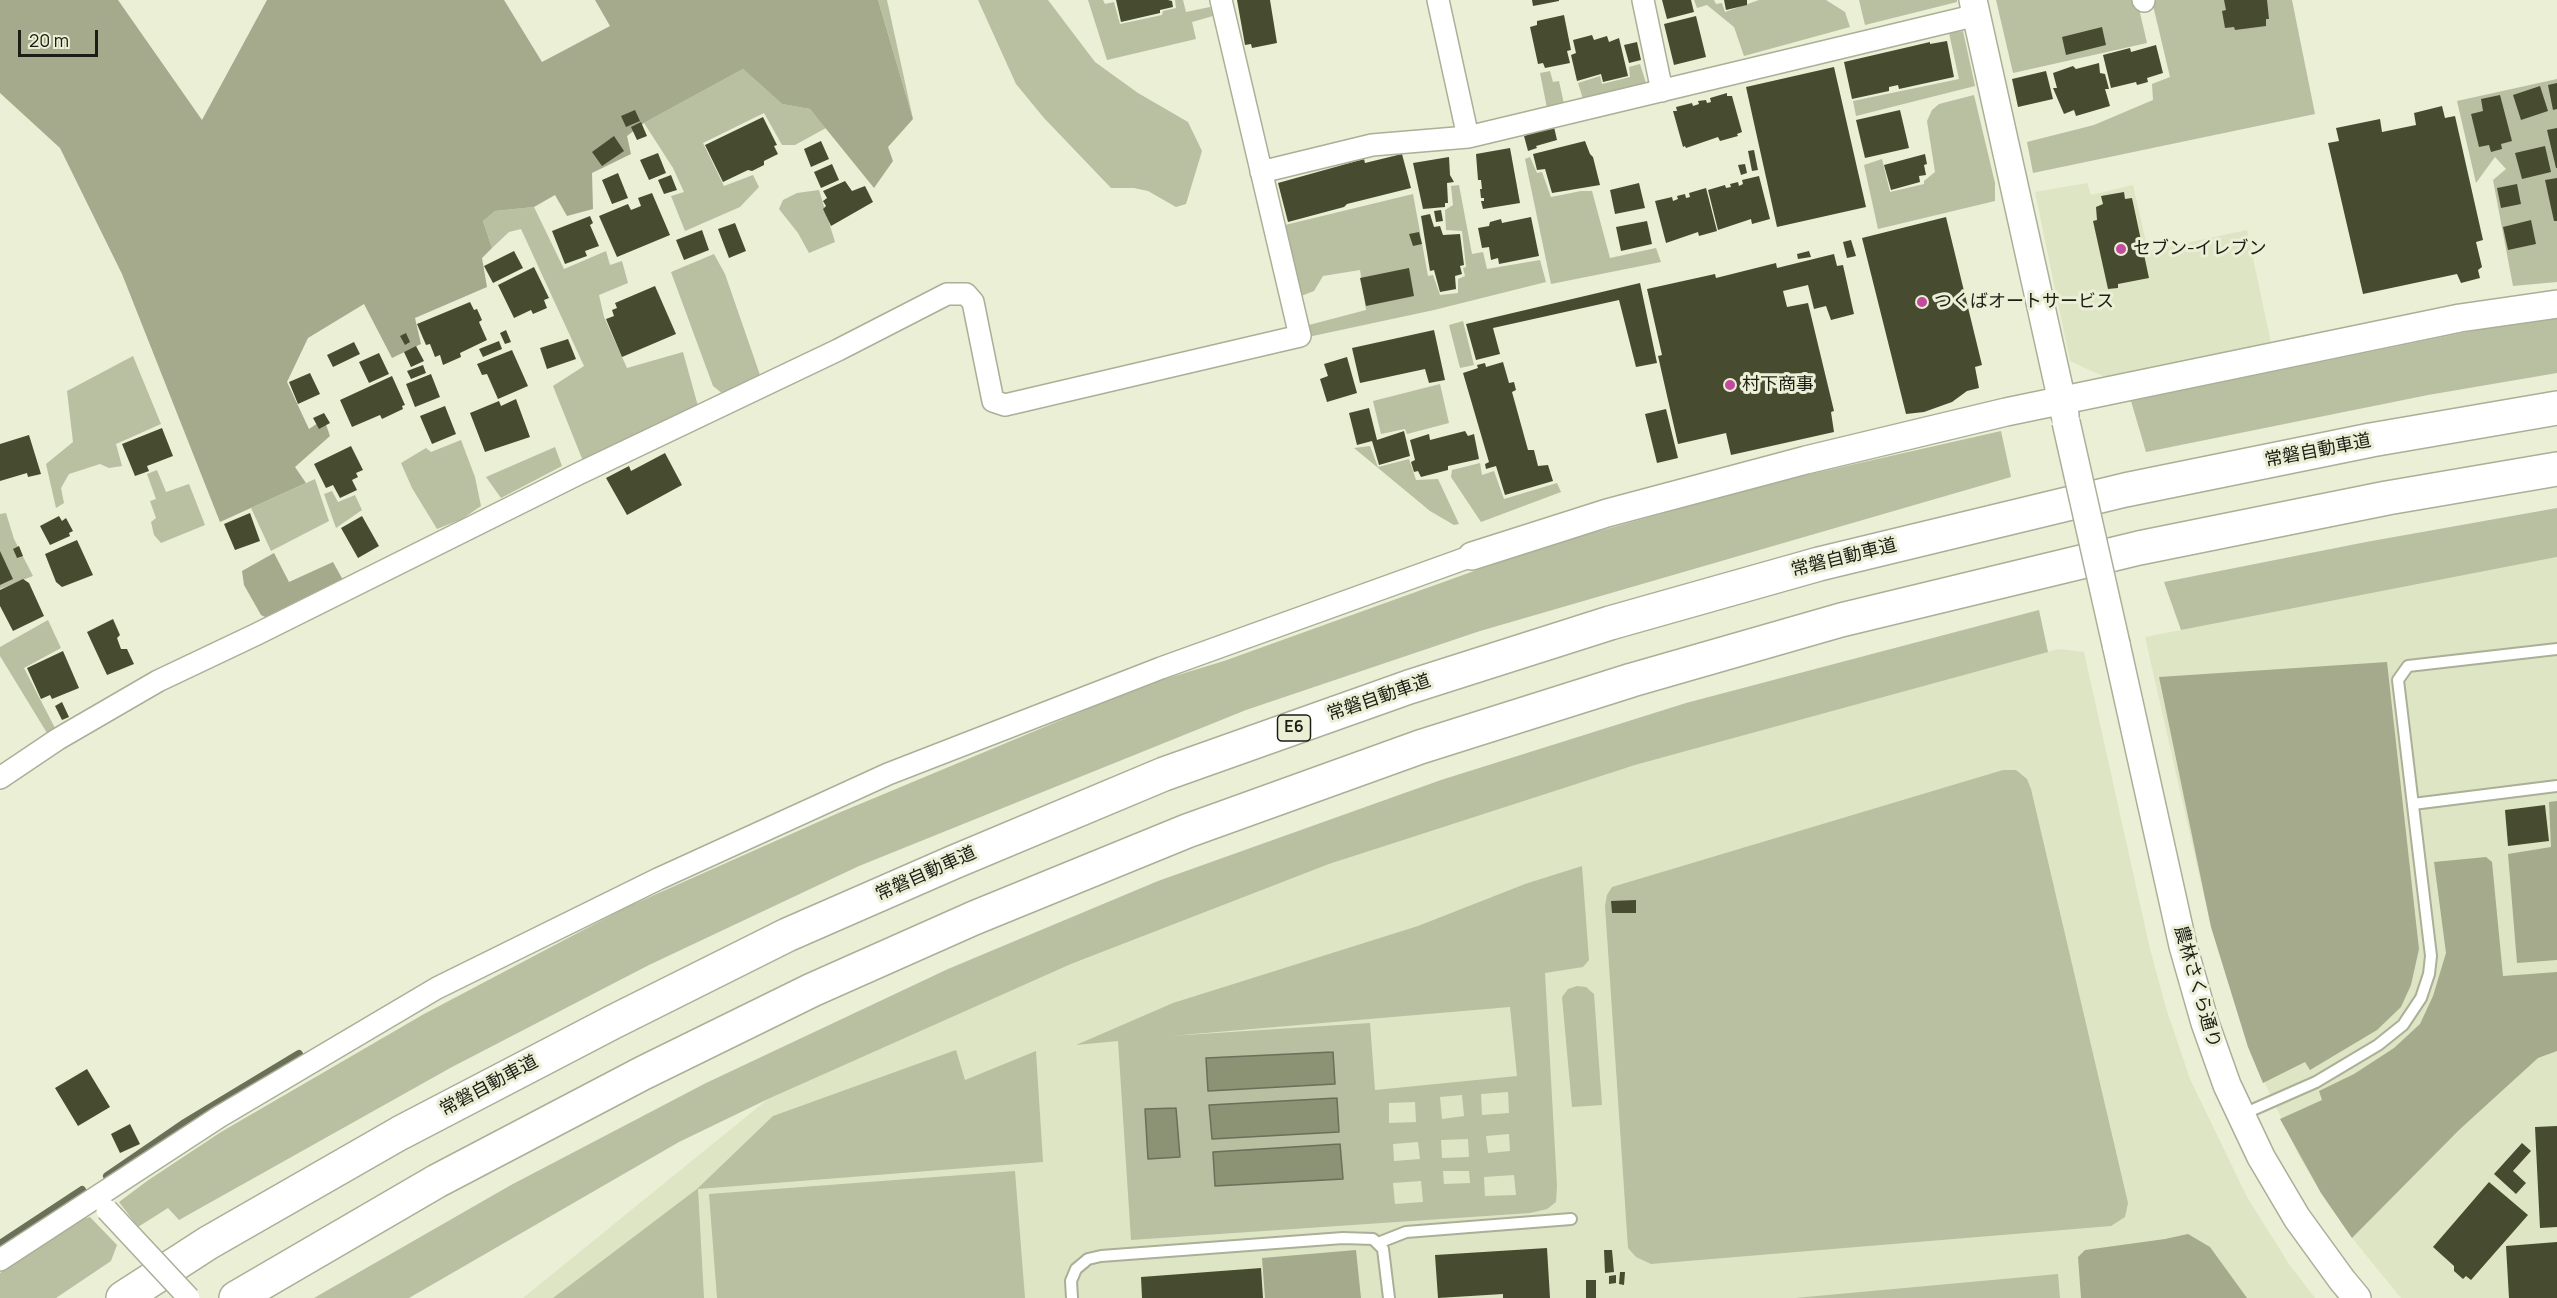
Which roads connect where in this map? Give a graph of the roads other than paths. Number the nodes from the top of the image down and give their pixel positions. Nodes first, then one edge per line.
1 (1221, 0) edge
2 (1438, 0) edge
3 (1642, 0) edge
4 (1975, 7) edge
5 (1662, 91) junction
6 (1468, 137) junction
7 (1260, 172) junction
8 (2557, 304) edge
9 (2557, 408) edge
10 (2064, 411) junction
11 (2557, 469) edge
12 (1472, 556) joint
13 (2557, 649) edge
14 (0, 778) edge
15 (2557, 786) edge
16 (2413, 804) junction
17 (2241, 1115) junction
18 (104, 1201) junction
19 (1571, 1219) dead end
20 (1378, 1243) junction
21 (0, 1260) edge
22 (123, 1298) edge
23 (189, 1298) edge
24 (236, 1298) edge
25 (1072, 1298) edge
26 (1389, 1298) edge
27 (2357, 1298) edge

1 - 7 street
2 - 6 street
3 - 5 street
4 - 5 street
4 - 10 street, 農林さくら通り
5 - 6 street
6 - 7 street
7 - 14 street
8 - 10 street
9 - 22 highway, 常磐自動車道 / E6
10 - 12 street
10 - 17 street, 農林さくら通り, bridge
11 - 24 highway
12 - 18 street
13 - 16 lane
15 - 16 lane
16 - 17 lane
17 - 27 street, 農林さくら通り
18 - 21 street
18 - 23 street, bridge
19 - 20 lane
20 - 25 lane
20 - 26 lane

